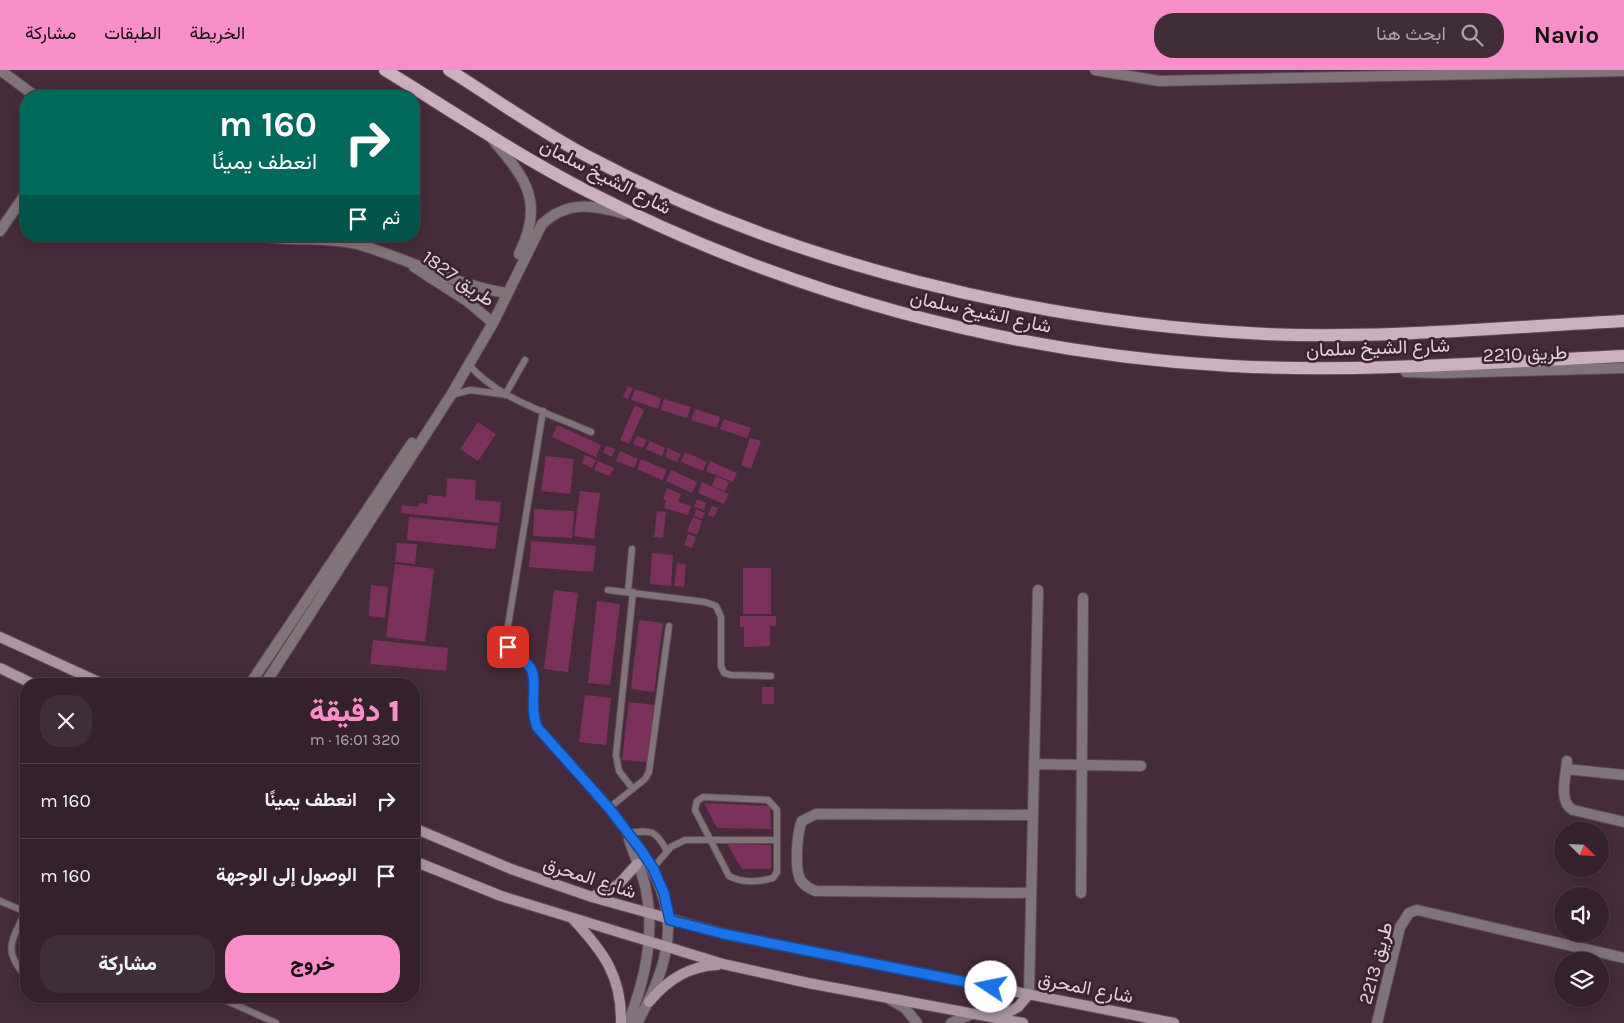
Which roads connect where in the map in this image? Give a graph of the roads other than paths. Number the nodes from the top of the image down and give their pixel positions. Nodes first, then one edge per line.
1 (0, 70) edge
2 (385, 70) edge
3 (449, 70) edge
4 (1095, 70) edge
5 (1624, 71) edge
6 (1118, 72) edge
7 (27, 90) edge
8 (417, 90) edge
9 (420, 92) edge
10 (487, 134) junction
11 (20, 202) edge
12 (645, 220) junction
13 (0, 231) edge
14 (346, 242) edge
15 (405, 261) junction
16 (503, 293) junction
17 (490, 321) junction
18 (1624, 321) edge
19 (1624, 356) edge
20 (525, 360) dead end
21 (469, 365) junction
22 (1367, 367) junction
23 (1624, 368) edge
24 (451, 395) junction
25 (505, 395) junction
26 (543, 411) junction
27 (591, 432) dead end
28 (632, 549) dead end
29 (608, 590) dead end
30 (1038, 590) dead end
31 (630, 592) junction
32 (1083, 598) dead end
33 (669, 626) dead end
34 (0, 637) edge
35 (0, 668) edge
36 (771, 676) dead end
37 (21, 678) edge
38 (90, 678) edge
39 (254, 678) edge
40 (269, 678) edge
41 (1034, 764) junction
42 (1082, 765) junction
43 (1141, 766) dead end
44 (1624, 775) edge
45 (633, 789) junction
46 (609, 808) junction
47 (1033, 815) junction
48 (1624, 822) edge
49 (420, 831) edge
50 (627, 833) junction
51 (710, 839) junction
52 (777, 840) junction
53 (667, 851) junction
54 (420, 863) edge
55 (637, 864) junction
56 (653, 868) junction
57 (1031, 893) junction
58 (1081, 893) dead end
59 (592, 897) junction
60 (0, 901) edge
61 (20, 909) edge
62 (650, 914) junction
63 (572, 918) junction
64 (670, 920) junction
65 (20, 925) edge
66 (650, 942) junction
67 (667, 947) junction
68 (1624, 958) edge
69 (723, 964) junction
70 (20, 970) edge
71 (1029, 994) junction
72 (888, 998) junction
73 (649, 1002) junction
74 (232, 1003) edge
75 (972, 1014) junction
76 (996, 1018) junction
77 (276, 1023) edge
78 (621, 1023) edge
79 (628, 1023) edge
80 (637, 1023) edge
81 (917, 1023) edge
82 (950, 1023) edge
83 (1022, 1023) edge
84 (1174, 1023) edge
85 (1377, 1023) edge

1 - 7 street
2 - 8 main road, شارع الشيخ سلمان
3 - 18 main road, شارع الشيخ سلمان
4 - 6 street
5 - 6 street
9 - 10 main road, شارع الشيخ سلمان
10 - 12 main road, شارع الشيخ سلمان
10 - 16 street
11 - 13 street
12 - 16 street
12 - 22 main road, شارع الشيخ سلمان
14 - 15 street, طريق 1827
15 - 16 street, طريق 1827
15 - 17 street, طريق 1827
16 - 17 street
17 - 21 street
17 - 39 street
19 - 22 main road, شارع الشيخ سلمان
20 - 25 lane
21 - 24 street
21 - 25 lane
22 - 23 street, طريق 2210
24 - 25 lane
24 - 40 street
25 - 26 lane
26 - 27 lane
26 - 46 lane
28 - 31 lane
29 - 31 lane
30 - 41 street
31 - 36 lane
31 - 45 lane
32 - 42 street
33 - 45 lane
34 - 38 main road
35 - 37 main road
41 - 42 street
41 - 47 street
42 - 43 street
42 - 58 street
44 - 48 street
45 - 46 lane
46 - 50 lane
47 - 57 street
47 - 57 street
49 - 59 main road, شارع المحرق
50 - 53 lane
50 - 55 street
50 - 56 street
51 - 52 lane
51 - 52 lane
51 - 52 lane
51 - 53 lane
53 - 56 lane
54 - 63 main road
55 - 59 main road
55 - 62 street
56 - 64 street
57 - 71 street
59 - 62 main road, شارع المحرق
60 - 61 lane
62 - 64 main road, شارع المحرق
62 - 66 street
63 - 66 main road
63 - 78 main road
64 - 67 street
64 - 71 main road, شارع المحرق
65 - 70 lane
66 - 67 main road
66 - 79 street
67 - 69 main road
67 - 73 street
68 - 85 street, طريق 2213
69 - 72 main road
69 - 73 main road
71 - 76 main road
71 - 84 main road, شارع المحرق
72 - 75 main road
72 - 81 street
73 - 80 street
74 - 77 lane
75 - 76 main road
75 - 82 street
76 - 83 main road

